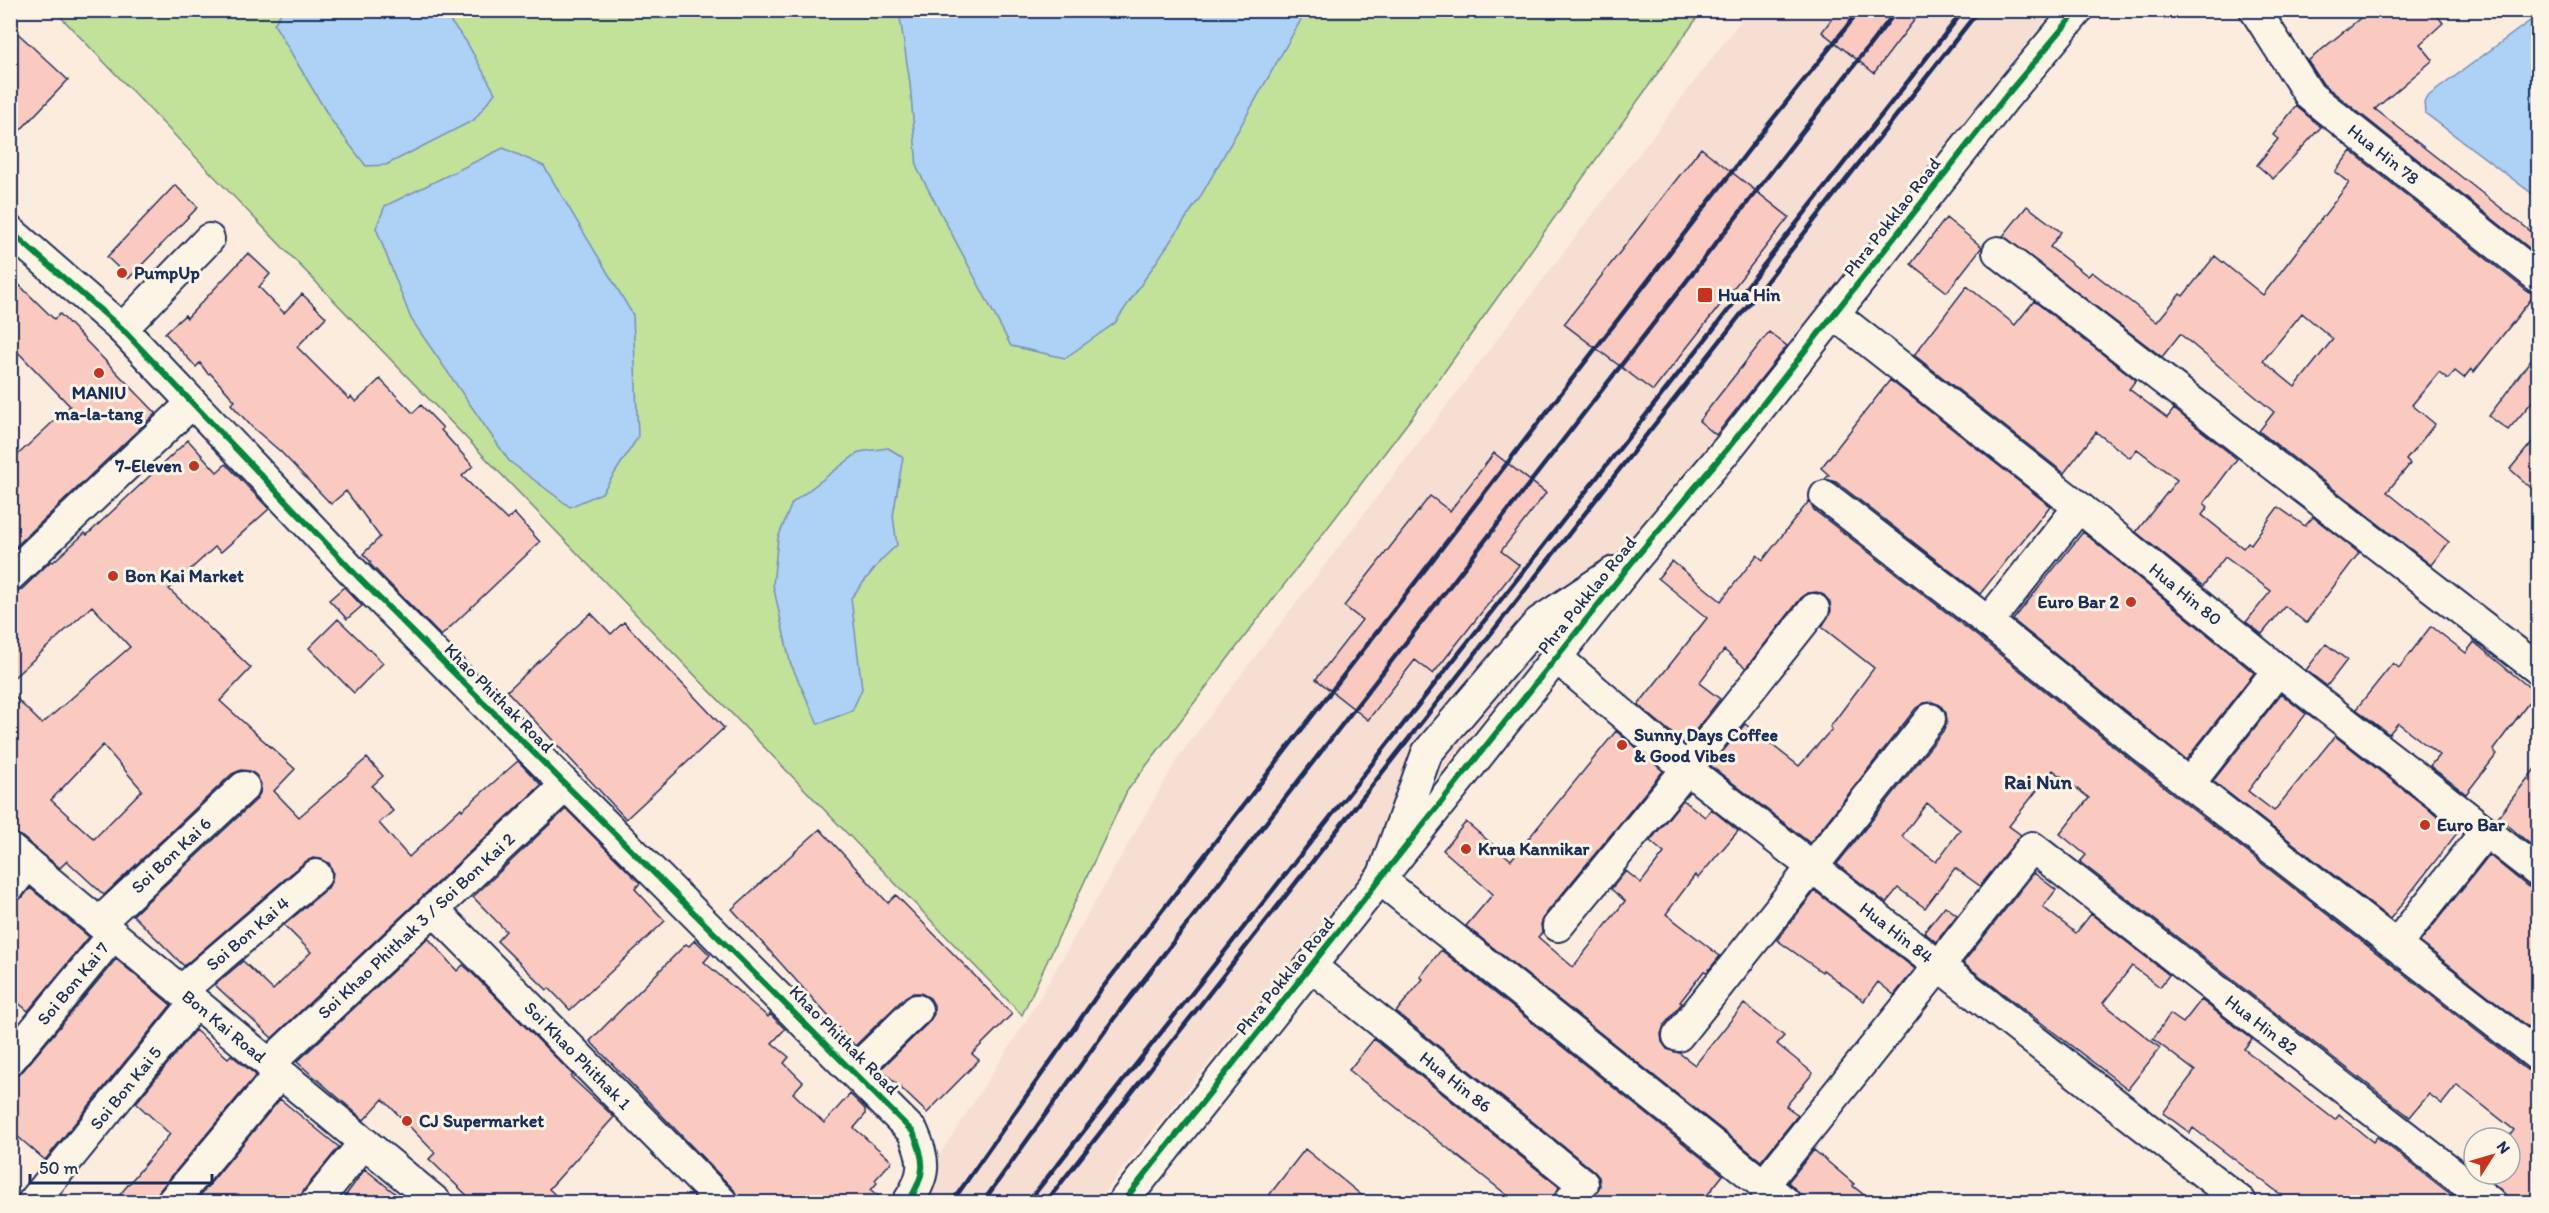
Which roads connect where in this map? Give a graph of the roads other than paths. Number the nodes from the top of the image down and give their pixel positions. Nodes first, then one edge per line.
1 (2078, 10) edge
2 (2255, 10) edge
3 (12, 236) edge
4 (209, 239) dead end
5 (1998, 252) dead end
6 (2538, 277) edge
7 (1835, 315) junction
8 (122, 329) junction
9 (192, 403) junction
10 (1825, 496) dead end
11 (2079, 507) junction
12 (1637, 556) junction
13 (10, 576) edge
14 (1814, 609) dead end
15 (1988, 622) junction
16 (1556, 657) junction
17 (2538, 669) edge
18 (2278, 670) junction
19 (1930, 719) dead end
20 (1687, 769) junction
21 (2189, 784) junction
22 (565, 786) junction
23 (244, 788) dead end
24 (2486, 831) junction
25 (1813, 866) junction
26 (16, 867) edge
27 (2538, 872) edge
28 (316, 875) dead end
29 (1381, 880) junction
30 (433, 909) junction
31 (1558, 926) dead end
32 (106, 929) junction
33 (2396, 945) junction
34 (1940, 966) junction
35 (1312, 967) junction
36 (188, 997) junction
37 (917, 1010) dead end
38 (1678, 1036) dead end
39 (2538, 1056) edge
40 (10, 1060) edge
41 (274, 1069) junction
42 (854, 1071) junction
43 (364, 1143) junction
44 (1774, 1194) edge
45 (420, 1197) edge
46 (33, 1203) edge
47 (172, 1203) edge
48 (316, 1203) edge
49 (722, 1203) edge
50 (908, 1203) edge
51 (1123, 1203) edge
52 (1569, 1203) edge
53 (2241, 1203) edge
54 (2490, 1203) edge

1 - 7 street, Phra Pokklao Road
2 - 6 street, Hua Hin 78
3 - 8 street, Khao Phithak Road
4 - 8 street
5 - 17 street
7 - 11 street, Hua Hin 80
7 - 12 street, Phra Pokklao Road
8 - 9 street, Khao Phithak Road
9 - 13 street
9 - 22 street, Khao Phithak Road
10 - 15 street
11 - 15 street
11 - 18 street, Hua Hin 80
12 - 16 street, Phra Pokklao Road
12 - 29 street
14 - 20 street
15 - 21 street
16 - 20 street, Hua Hin 84
16 - 29 street, Phra Pokklao Road
18 - 21 street
18 - 24 street, Hua Hin 80
19 - 25 street
20 - 25 street, Hua Hin 84
20 - 31 street
21 - 33 street
22 - 30 street, Soi Khao Phithak 3 / Soi Bon Kai 2
22 - 42 street, Khao Phithak Road
23 - 32 street, Soi Bon Kai 6
24 - 27 street, Hua Hin 80
24 - 33 street
25 - 34 street, Hua Hin 84
25 - 38 street
26 - 32 street, Bon Kai Road
28 - 36 street, Soi Bon Kai 4
29 - 35 street, Phra Pokklao Road
29 - 44 street
30 - 41 street, Soi Khao Phithak 3 / Soi Bon Kai 2
30 - 49 street, Soi Khao Phithak 1
32 - 36 street, Bon Kai Road
32 - 40 street, Soi Bon Kai 7
33 - 39 street
34 - 44 street
34 - 53 street, Hua Hin 84
34 - 54 street, Hua Hin 82
35 - 51 street, Phra Pokklao Road
35 - 52 street, Hua Hin 86
36 - 41 street, Bon Kai Road
36 - 46 street, Soi Bon Kai 5
37 - 42 street
41 - 43 street, Bon Kai Road
41 - 47 street, Soi Khao Phithak 3 / Soi Bon Kai 2
42 - 50 street, Khao Phithak Road
43 - 45 street, Bon Kai Road
43 - 48 street

